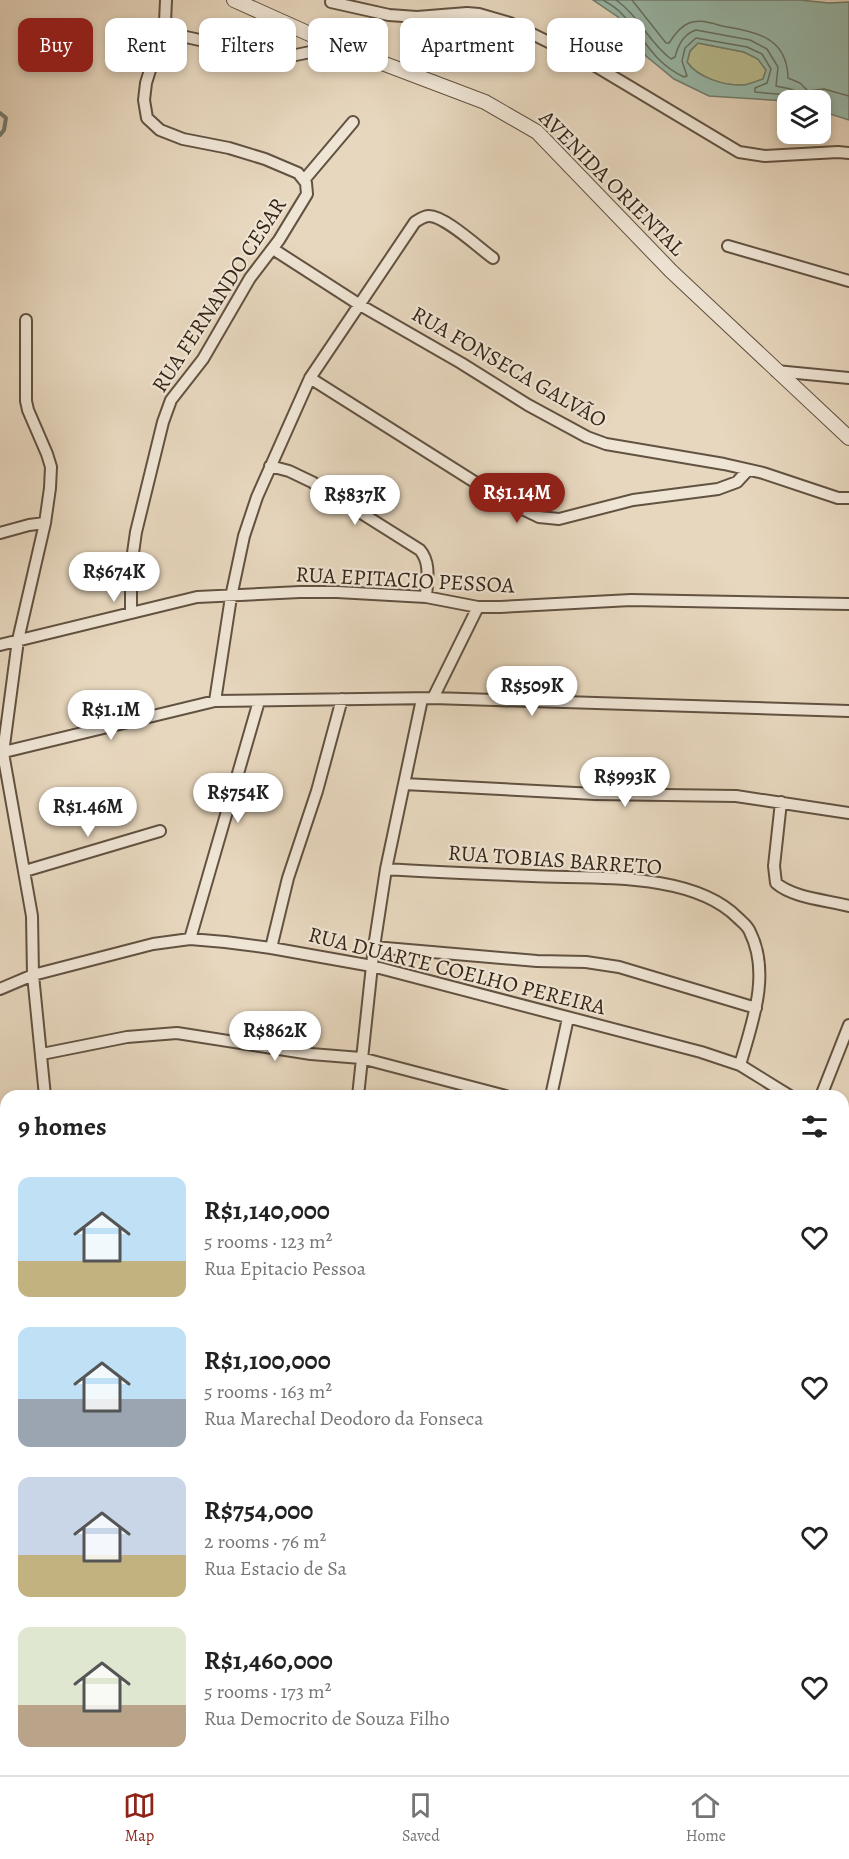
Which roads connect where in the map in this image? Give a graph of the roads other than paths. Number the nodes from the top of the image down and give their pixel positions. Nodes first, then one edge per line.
1 (166, 0) edge
2 (234, 0) edge
3 (331, 2) dead end
4 (165, 18) edge
5 (308, 33) edge
6 (187, 37) edge
7 (308, 52) edge
8 (388, 65) edge
9 (149, 72) edge
10 (353, 122) dead end
11 (849, 153) edge
12 (304, 180) junction
13 (729, 246) dead end
14 (273, 249) junction
15 (493, 258) dead end
16 (849, 281) edge
17 (360, 305) junction
18 (26, 320) dead end
19 (776, 370) junction
20 (310, 378) junction
21 (849, 378) edge
22 (849, 438) edge
23 (270, 466) junction
24 (747, 470) junction
25 (849, 498) edge
26 (45, 523) junction
27 (0, 533) edge
28 (231, 597) junction
29 (426, 597) junction
30 (849, 604) edge
31 (478, 606) junction
32 (131, 613) junction
33 (18, 640) junction
34 (0, 645) edge
35 (342, 699) junction
36 (428, 699) junction
37 (215, 701) junction
38 (259, 701) junction
39 (849, 711) edge
40 (1, 753) edge
41 (404, 784) junction
42 (781, 802) junction
43 (849, 813) edge
44 (160, 831) dead end
45 (386, 869) junction
46 (26, 871) junction
47 (849, 906) edge
48 (190, 939) junction
49 (374, 947) junction
50 (271, 948) junction
51 (372, 966) junction
52 (33, 975) junction
53 (0, 989) edge
54 (756, 1008) junction
55 (568, 1018) junction
56 (849, 1025) edge
57 (42, 1054) junction
58 (361, 1058) junction
59 (740, 1065) junction
60 (45, 1090) edge
61 (358, 1090) edge
62 (483, 1090) edge
63 (552, 1090) edge
64 (780, 1090) edge
65 (823, 1090) edge

1 - 4 street, RUA FERNANDO CESAR
2 - 5 street, AVENIDA ORIENTAL
3 - 11 street
6 - 7 street
8 - 19 street, AVENIDA ORIENTAL
9 - 12 street, RUA FERNANDO CESAR
10 - 12 street
12 - 14 street, RUA FERNANDO CESAR
13 - 16 street
14 - 17 street, RUA FONSECA GALVÃO
14 - 32 street, RUA FERNANDO CESAR
15 - 17 street
17 - 20 street
17 - 24 street, RUA FONSECA GALVÃO
18 - 26 street
19 - 21 street
19 - 22 street, AVENIDA ORIENTAL
20 - 23 street
20 - 24 street
23 - 28 street
23 - 29 street
24 - 25 street, RUA FONSECA GALVÃO
26 - 27 street
26 - 33 street
28 - 29 street, RUA EPITACIO PESSOA
28 - 32 street, RUA EPITACIO PESSOA
28 - 37 street
29 - 31 street, RUA EPITACIO PESSOA
30 - 31 street, RUA EPITACIO PESSOA
31 - 36 street
32 - 33 street, RUA EPITACIO PESSOA
33 - 34 street, RUA EPITACIO PESSOA
33 - 40 street
35 - 36 street
35 - 38 street
35 - 50 street
36 - 39 street
36 - 41 street
37 - 38 street
37 - 40 street
38 - 48 street
40 - 46 street
41 - 42 street
41 - 45 street
42 - 43 street
42 - 47 street
44 - 46 street
45 - 49 street
45 - 54 street, RUA TOBIAS BARRETO
46 - 52 street
48 - 50 street, RUA DUARTE COELHO PEREIRA
48 - 52 street, RUA DUARTE COELHO PEREIRA
49 - 51 street
49 - 54 street
50 - 51 street, RUA DUARTE COELHO PEREIRA
51 - 55 street, RUA DUARTE COELHO PEREIRA
51 - 58 street
52 - 53 street, RUA DUARTE COELHO PEREIRA
52 - 57 street
54 - 59 street, RUA TOBIAS BARRETO
55 - 59 street, RUA DUARTE COELHO PEREIRA
55 - 63 street
56 - 65 street
57 - 58 street
57 - 60 street
58 - 61 street
58 - 62 street
59 - 64 street, RUA DUARTE COELHO PEREIRA

